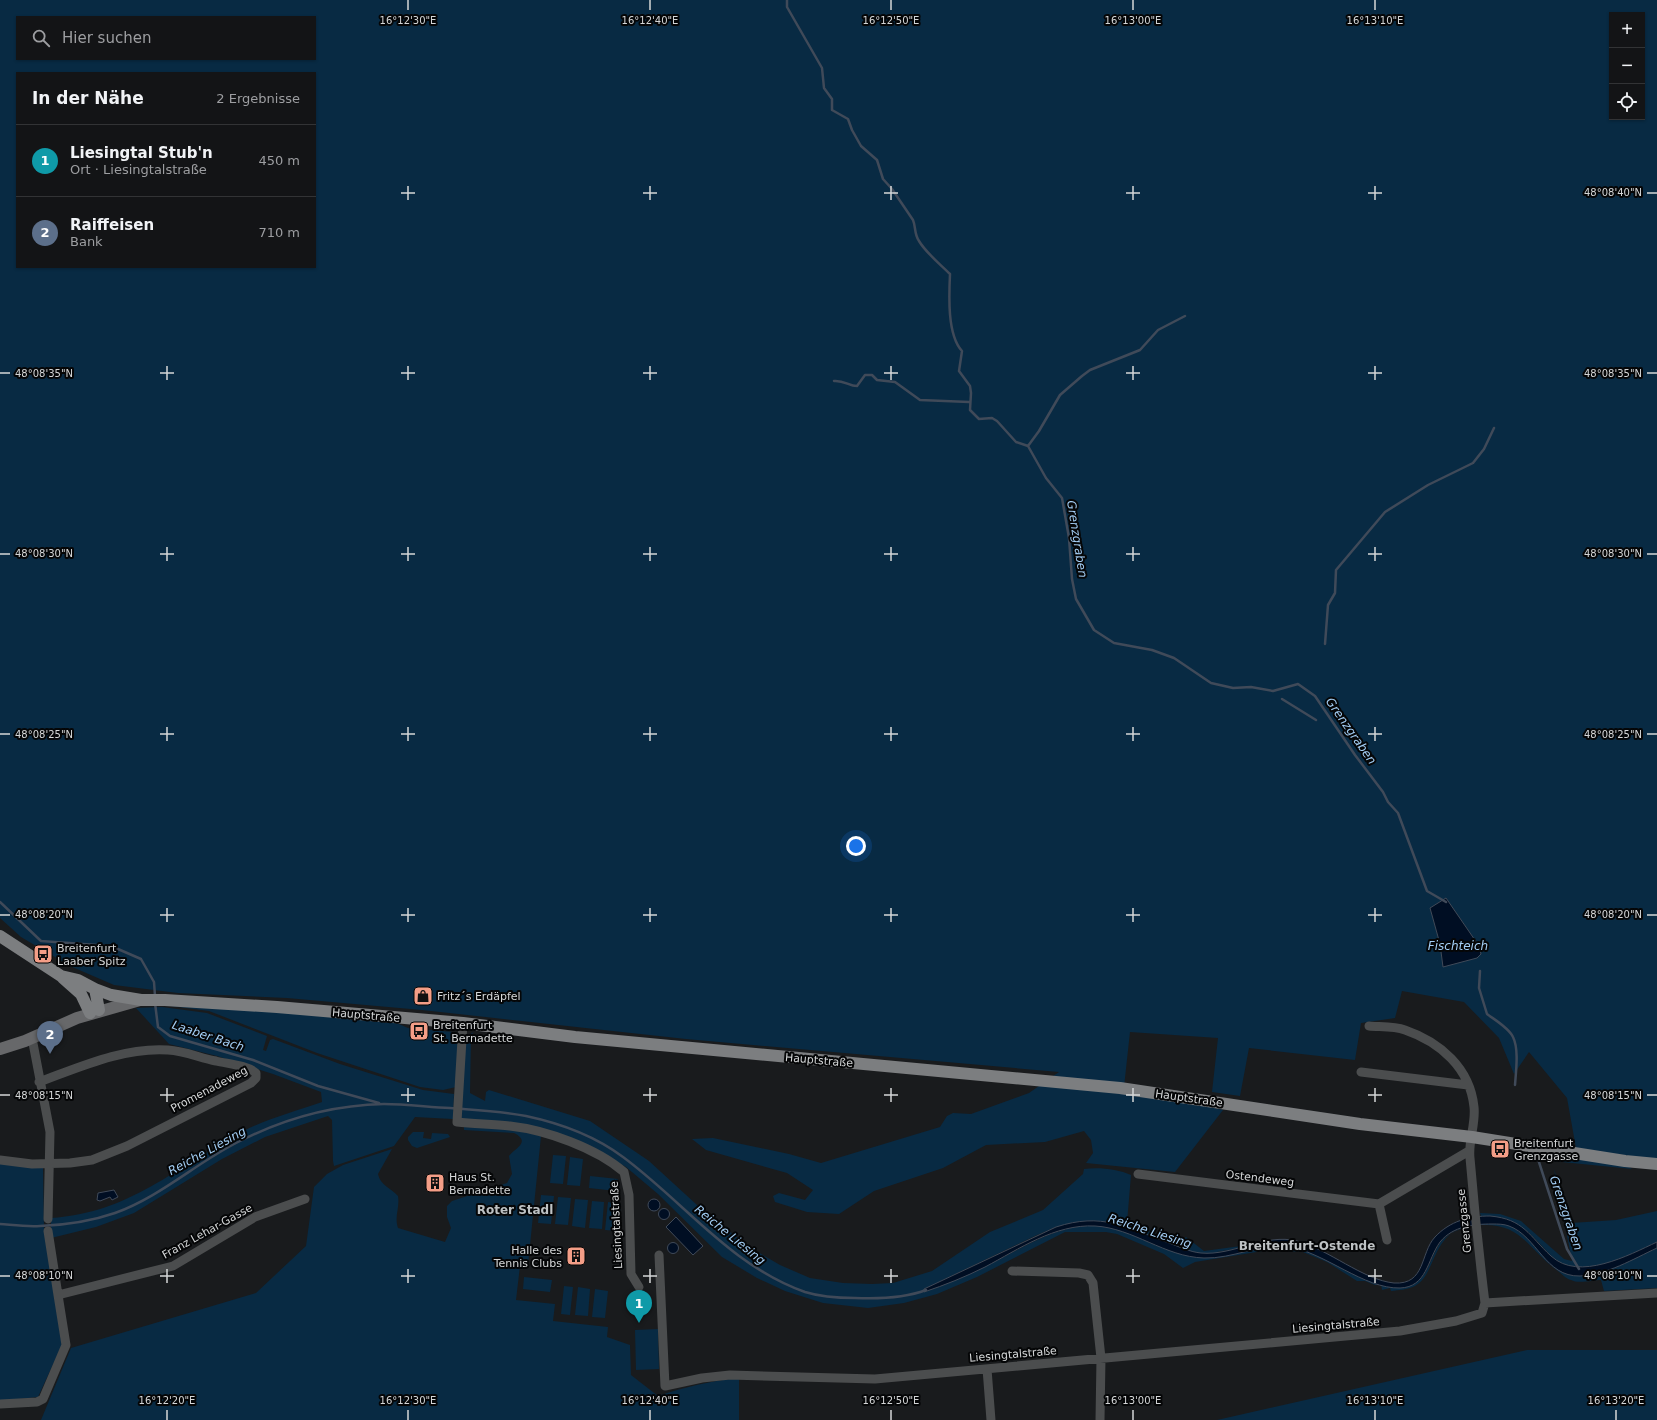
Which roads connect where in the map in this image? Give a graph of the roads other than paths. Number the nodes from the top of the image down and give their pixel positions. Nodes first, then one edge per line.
1 (0, 936) edge
2 (61, 976) junction
3 (95, 989) junction
4 (142, 1000) junction
5 (95, 1012) junction
6 (462, 1023) junction
7 (1369, 1026) dead end
8 (32, 1038) junction
9 (0, 1048) edge
10 (1361, 1072) dead end
11 (39, 1082) junction
12 (1468, 1085) junction
13 (1472, 1137) junction
14 (1469, 1150) junction
15 (0, 1160) edge
16 (48, 1164) junction
17 (1657, 1164) edge
18 (1138, 1174) dead end
19 (305, 1199) dead end
20 (1379, 1204) junction
21 (48, 1219) dead end
22 (48, 1231) dead end
23 (1387, 1240) dead end
24 (659, 1255) dead end
25 (1012, 1271) dead end
26 (639, 1287) dead end
27 (1657, 1293) edge
28 (58, 1295) junction
29 (1485, 1303) junction
30 (1101, 1358) junction
31 (987, 1369) junction
32 (0, 1404) edge
33 (991, 1420) edge
34 (1100, 1420) edge

1 - 2 main road
2 - 3 main road, Hauptstraße
2 - 5 main road
3 - 4 main road, Hauptstraße
3 - 5 main road
4 - 5 main road
4 - 6 main road, Hauptstraße
5 - 8 main road
6 - 13 main road, Hauptstraße
6 - 26 street, Liesingtalstraße
7 - 12 street
8 - 9 main road
8 - 11 street
10 - 12 street
11 - 16 street
11 - 16 street, Promenadeweg
12 - 13 street
13 - 14 street, Grenzgasse
13 - 17 main road, Hauptstraße
14 - 20 street
14 - 29 street, Grenzgasse
15 - 16 street, Promenadeweg
16 - 21 street
18 - 20 street, Ostendeweg
19 - 28 street, Franz Lehar-Gasse
20 - 23 street
22 - 28 street
24 - 31 street, Liesingtalstraße
25 - 30 street
27 - 29 street
28 - 32 street
29 - 30 street, Liesingtalstraße
30 - 31 street, Liesingtalstraße
30 - 34 street
31 - 33 street

